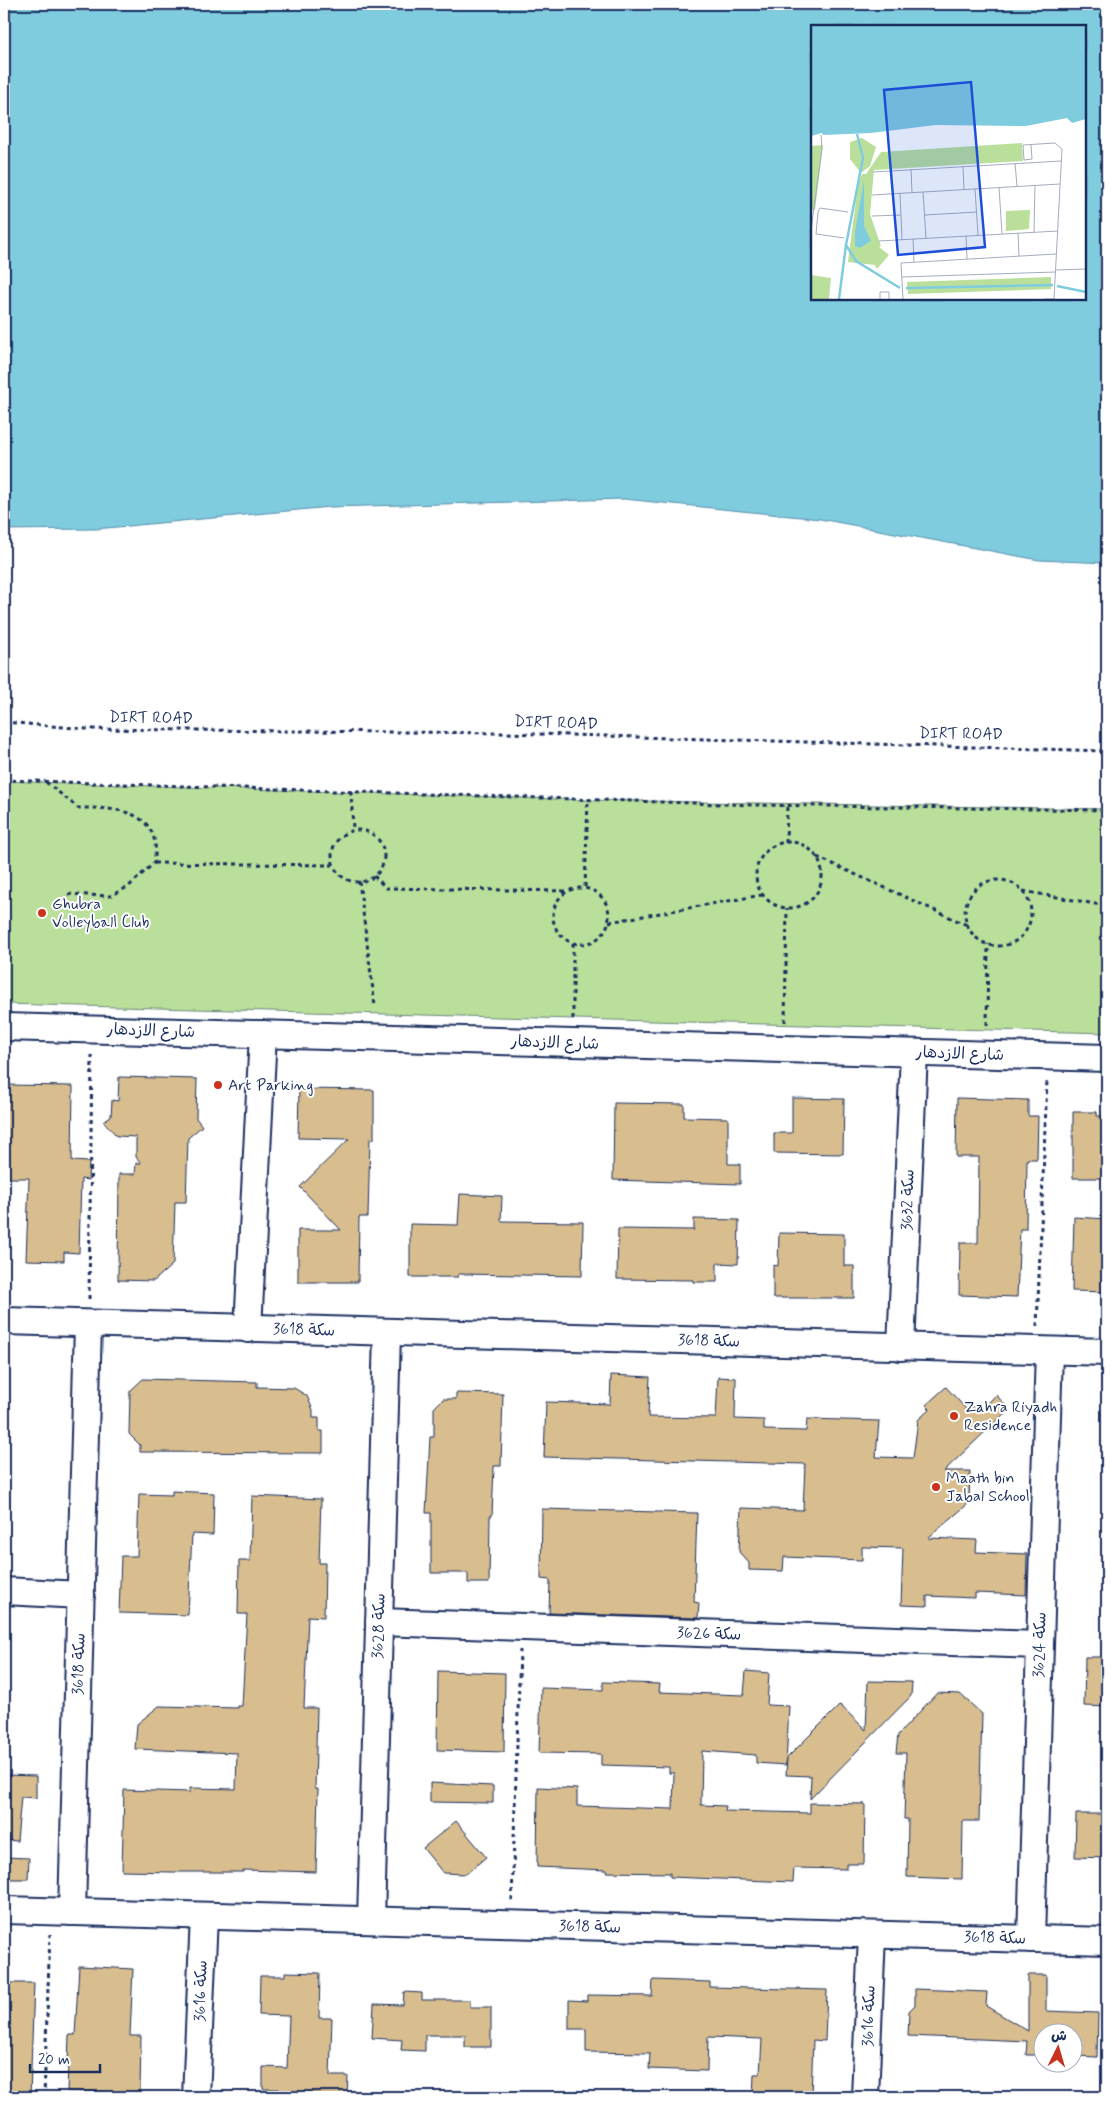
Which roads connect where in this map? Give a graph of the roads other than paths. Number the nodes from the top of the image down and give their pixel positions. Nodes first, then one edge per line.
1 (4, 1027) edge
2 (262, 1034) junction
3 (914, 1053) junction
4 (1107, 1058) edge
5 (4, 1321) edge
6 (88, 1325) junction
7 (248, 1329) junction
8 (387, 1333) junction
9 (901, 1347) junction
10 (1043, 1351) junction
11 (1107, 1352) edge
12 (4, 1591) edge
13 (81, 1595) junction
14 (379, 1622) junction
15 (1040, 1645) junction
16 (4, 1910) edge
17 (61, 1912) junction
18 (204, 1916) junction
19 (371, 1920) junction
20 (872, 1935) junction
21 (1031, 1939) junction
22 (1107, 1941) edge
23 (196, 2097) edge
24 (865, 2097) edge

1 - 2 street, شارع الازدهار
2 - 3 street, شارع الازدهار
2 - 7 street
3 - 4 street, شارع الازدهار
3 - 9 street, سكة 3632
5 - 6 street
6 - 7 street, سكة 3618
6 - 13 street, سكة 3618
7 - 8 street, سكة 3618
8 - 9 street, سكة 3618
8 - 14 street, سكة 3628
9 - 10 street, سكة 3618
10 - 11 street, سكة 3618
10 - 15 street, سكة 3624
12 - 13 street
13 - 17 street, سكة 3618
14 - 15 street, سكة 3626
14 - 19 street, سكة 3628
15 - 21 street, سكة 3624
16 - 17 street, سكة 3618
17 - 18 street, سكة 3618
18 - 19 street, سكة 3618
18 - 23 street, سكة 3616
19 - 20 street, سكة 3618
20 - 21 street, سكة 3618
20 - 24 street, سكة 3616
21 - 22 street, سكة 3618

